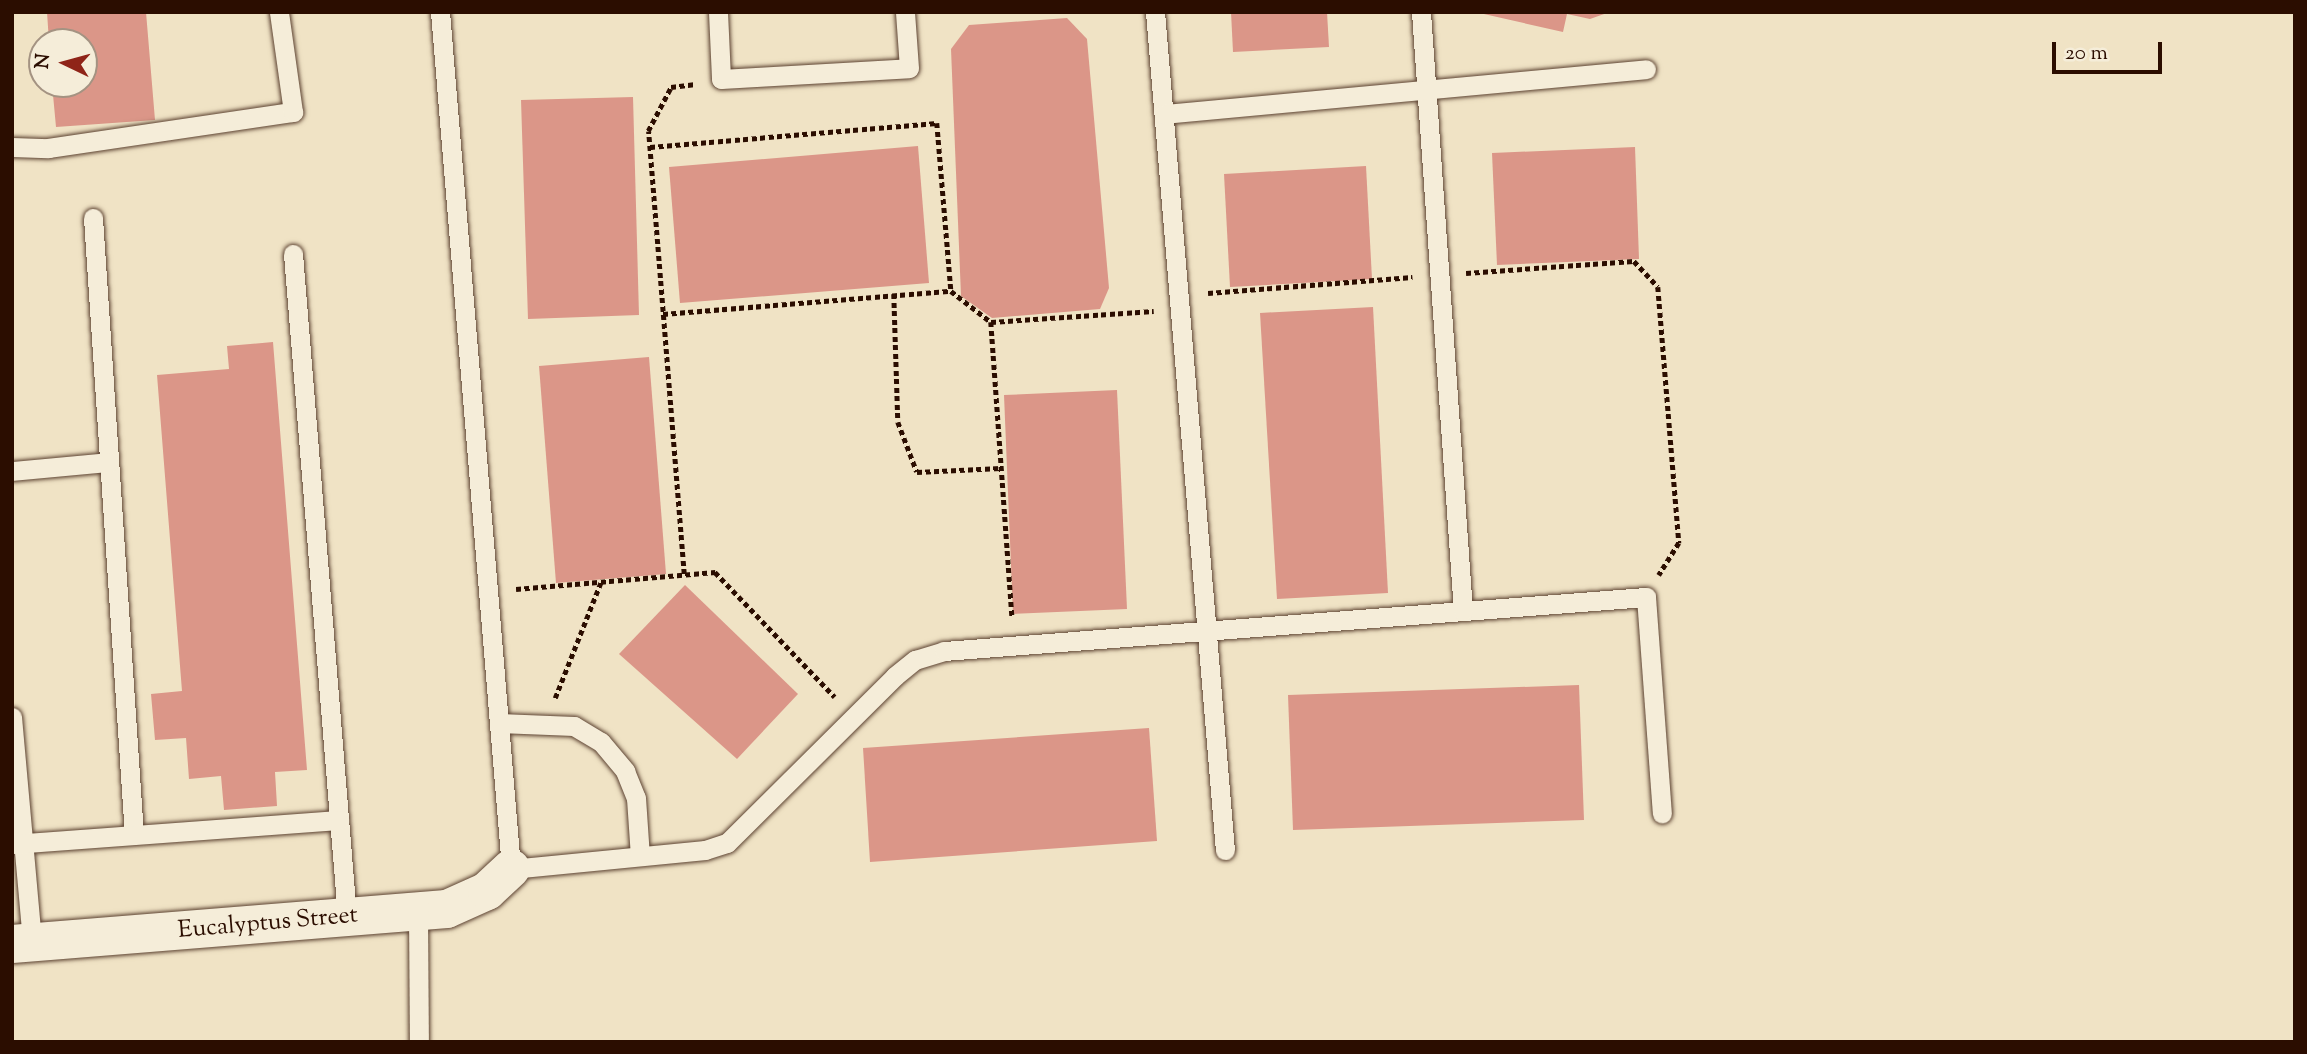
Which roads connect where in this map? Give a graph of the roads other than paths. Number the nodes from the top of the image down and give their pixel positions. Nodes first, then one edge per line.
1 (279, 12) edge
2 (440, 12) edge
3 (718, 12) edge
4 (905, 12) edge
5 (1155, 12) edge
6 (1421, 12) edge
7 (1646, 69) dead end
8 (1427, 90) junction
9 (1164, 114) junction
10 (12, 147) edge
11 (93, 218) dead end
12 (293, 254) dead end
13 (109, 462) junction
14 (12, 471) edge
15 (1463, 611) junction
16 (1207, 631) junction
17 (12, 718) edge
18 (499, 723) junction
19 (1662, 813) dead end
20 (339, 820) junction
21 (134, 835) junction
22 (18, 843) edge
23 (1225, 850) dead end
24 (640, 856) junction
25 (511, 869) junction
26 (418, 911) junction
27 (347, 917) junction
28 (22, 943) edge
29 (419, 1042) edge

1 - 10 lane
2 - 18 lane
3 - 4 lane
5 - 9 lane
6 - 8 lane
7 - 8 lane
8 - 9 lane
8 - 15 lane
9 - 16 lane
11 - 13 lane
12 - 20 lane
13 - 14 lane
13 - 21 lane
15 - 16 lane
15 - 19 lane
16 - 23 lane
16 - 24 lane
17 - 22 lane
18 - 24 lane
18 - 25 lane
20 - 21 lane
20 - 27 lane
21 - 22 lane
22 - 28 lane
24 - 25 lane
25 - 26 street, Eucalyptus Street
26 - 27 street, Eucalyptus Street
26 - 29 lane
27 - 28 street, Eucalyptus Street

